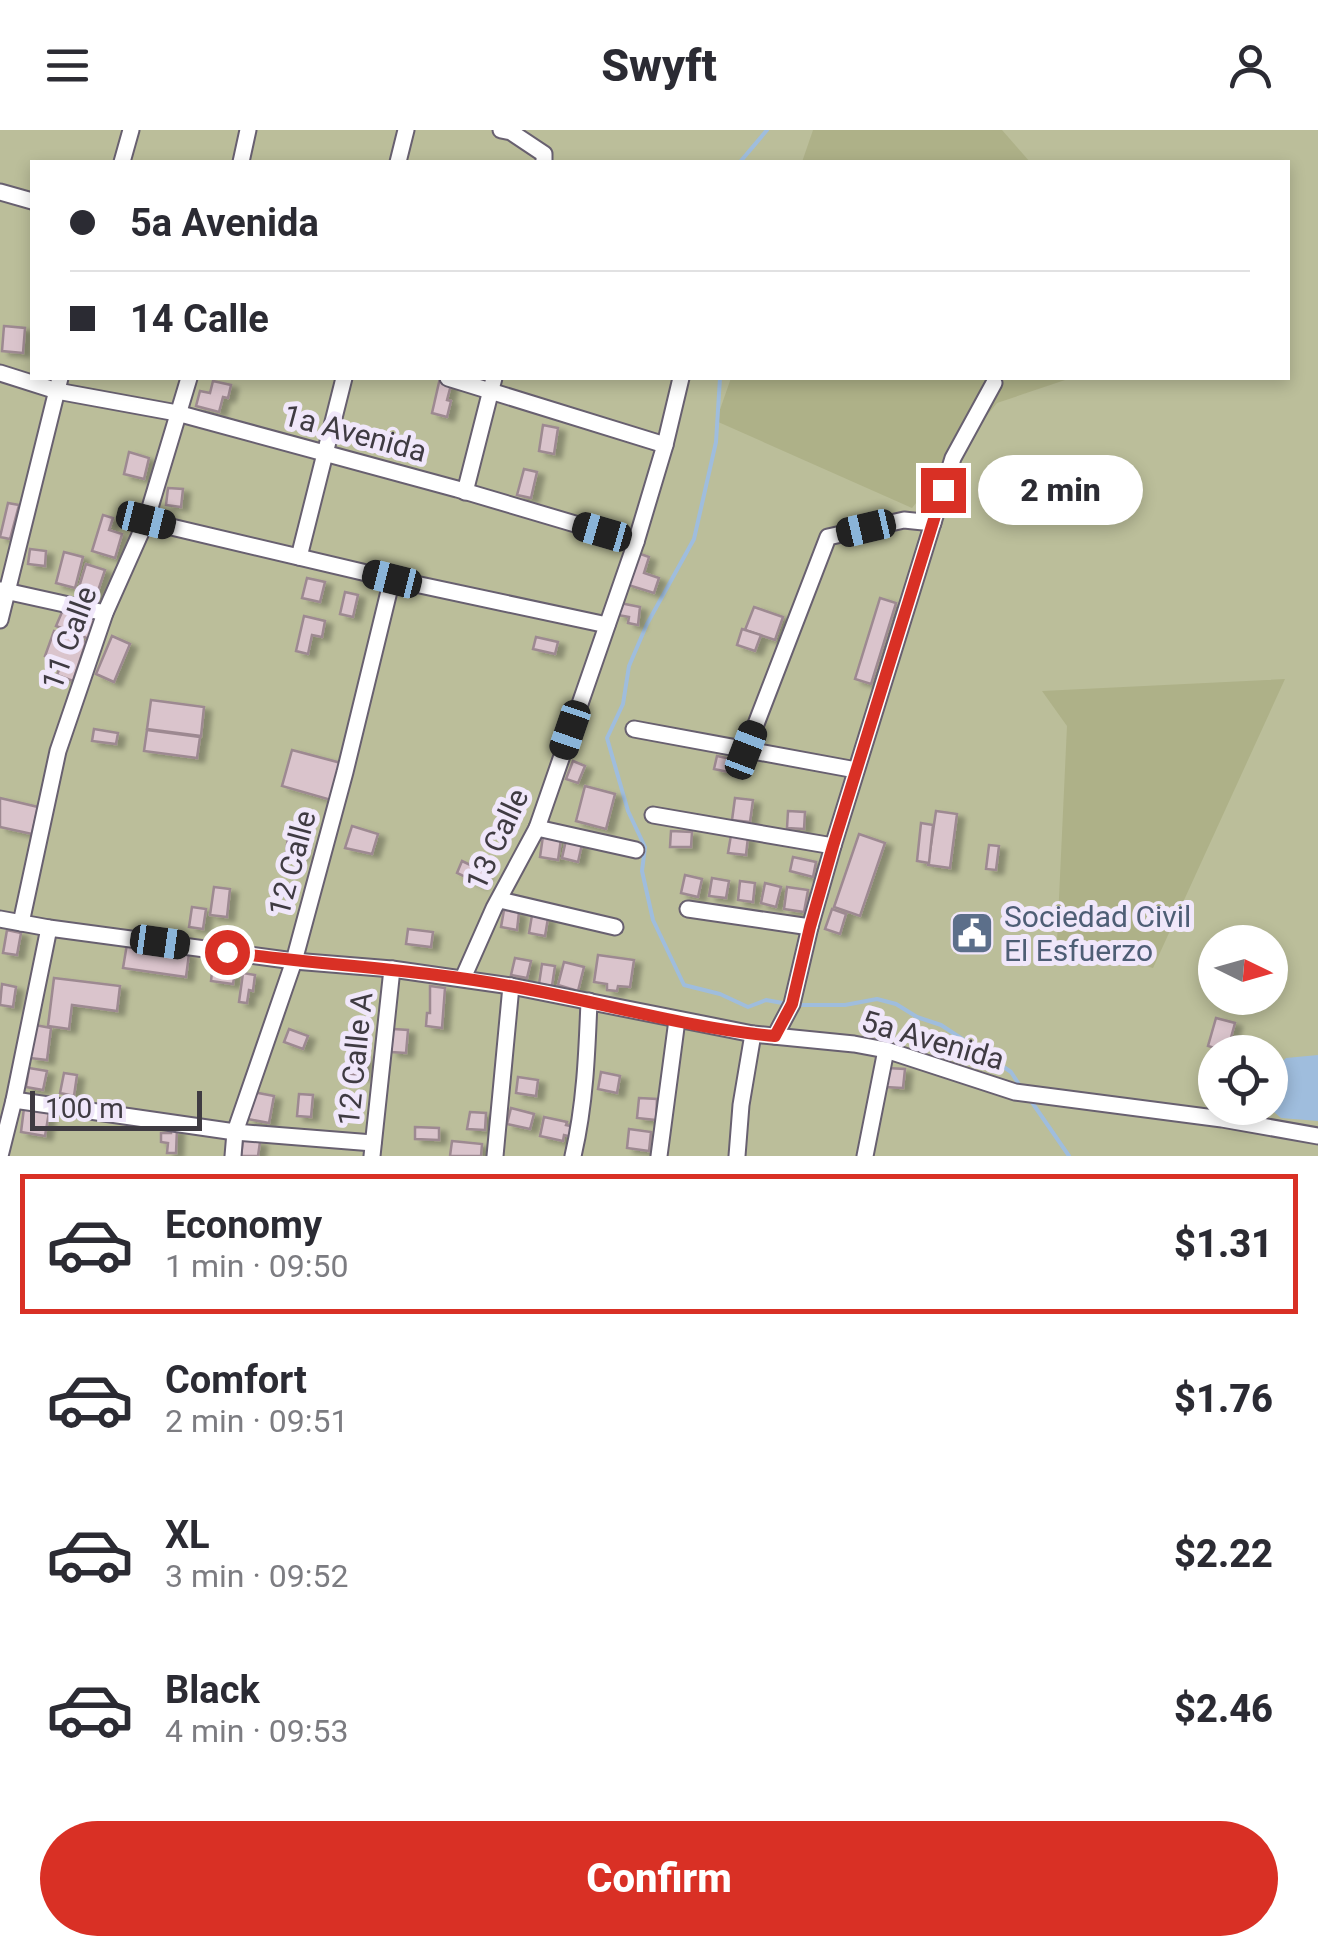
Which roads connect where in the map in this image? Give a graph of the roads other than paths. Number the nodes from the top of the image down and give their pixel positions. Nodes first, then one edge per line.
1 (131, 130) edge
2 (248, 130) edge
3 (406, 130) edge
4 (501, 130) edge
5 (123, 160) edge
6 (241, 160) edge
7 (398, 160) edge
8 (544, 160) edge
9 (0, 192) edge
10 (30, 200) edge
11 (0, 373) edge
12 (30, 379) edge
13 (188, 380) edge
14 (343, 380) edge
15 (463, 380) edge
16 (681, 380) edge
17 (994, 383) dead end
18 (58, 384) edge
19 (493, 384) edge
20 (177, 412) junction
21 (665, 445) junction
22 (325, 453) junction
23 (465, 492) junction
24 (146, 520) junction
25 (933, 523) junction
26 (636, 542) junction
27 (299, 557) junction
28 (392, 579) junction
29 (4, 591) edge
30 (105, 612) junction
31 (0, 620) edge
32 (607, 625) junction
33 (634, 729) dead end
34 (746, 750) junction
35 (856, 770) junction
36 (653, 816) dead end
37 (537, 828) junction
38 (833, 846) junction
39 (636, 850) dead end
40 (500, 900) junction
41 (688, 909) dead end
42 (0, 919) edge
43 (21, 923) junction
44 (615, 927) dead end
45 (810, 927) junction
46 (48, 928) junction
47 (294, 961) junction
48 (392, 969) junction
49 (464, 978) junction
50 (511, 986) junction
51 (589, 1001) junction
52 (676, 1020) junction
53 (754, 1034) junction
54 (775, 1036) junction
55 (886, 1050) junction
56 (14, 1100) junction
57 (235, 1132) junction
58 (1318, 1136) edge
59 (373, 1149) edge
60 (0, 1156) edge
61 (233, 1156) edge
62 (495, 1156) edge
63 (573, 1156) edge
64 (659, 1156) edge
65 (737, 1156) edge
66 (865, 1156) edge

1 - 5 street
2 - 6 street
3 - 7 street
4 - 8 street
9 - 10 street
11 - 12 street, 1a Avenida
13 - 20 street, 11 Calle
14 - 22 street
15 - 19 street
16 - 21 street, 13 Calle
17 - 25 street
18 - 20 street, 1a Avenida
18 - 29 street
19 - 21 street
19 - 23 street
20 - 22 street, 1a Avenida
20 - 24 street, 11 Calle
21 - 26 street, 13 Calle
22 - 23 street, 1a Avenida
22 - 27 street
23 - 26 street, 1a Avenida
24 - 27 street
24 - 30 street, 11 Calle
25 - 34 street
25 - 35 street
26 - 32 street, 13 Calle
27 - 28 street
28 - 32 street
28 - 47 street, 12 Calle
29 - 30 street
29 - 31 street
30 - 43 street, 11 Calle
32 - 37 street, 13 Calle
33 - 34 street
34 - 35 street
35 - 38 street
36 - 38 street
37 - 39 street
37 - 40 street, 13 Calle
38 - 45 street
40 - 44 street
40 - 49 street, 13 Calle
41 - 45 street
42 - 43 street, 5a Avenida
43 - 46 street, 5a Avenida
45 - 54 street
46 - 47 street, 5a Avenida
46 - 56 street
47 - 48 street, 5a Avenida
47 - 57 street, 12 Calle
48 - 49 street, 5a Avenida
48 - 59 street, 12 Calle A
49 - 50 street, 5a Avenida
50 - 51 street, 5a Avenida
50 - 62 street
51 - 52 street, 5a Avenida
51 - 63 street
52 - 53 street, 5a Avenida
52 - 64 street
53 - 54 street, 5a Avenida
53 - 65 street
54 - 55 street, 5a Avenida
55 - 58 street, 5a Avenida
55 - 66 street
56 - 57 street
56 - 60 street
57 - 59 street
57 - 61 street, 12 Calle

